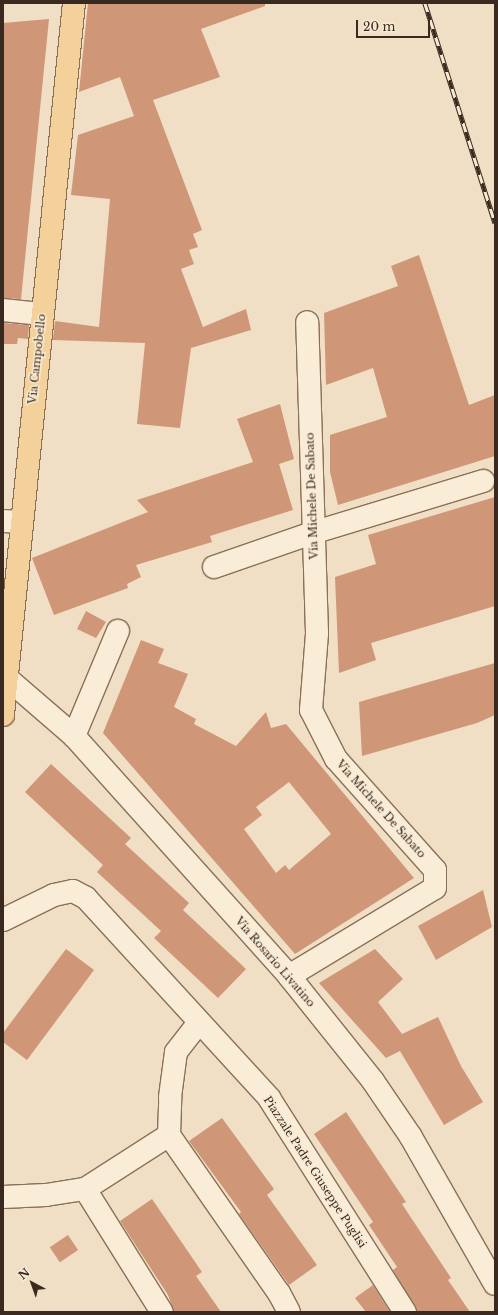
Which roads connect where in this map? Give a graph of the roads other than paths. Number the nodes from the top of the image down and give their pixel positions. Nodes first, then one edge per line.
1 (74, 3) edge
2 (3, 310) edge
3 (41, 314) junction
4 (307, 322) dead end
5 (483, 481) dead end
6 (12, 521) edge
7 (312, 533) junction
8 (214, 567) dead end
9 (118, 631) dead end
10 (5, 682) edge
11 (3, 715) edge
12 (74, 736) junction
13 (3, 920) edge
14 (289, 976) junction
15 (199, 1023) junction
16 (169, 1135) junction
17 (85, 1189) junction
18 (3, 1197) edge
19 (495, 1284) edge
20 (162, 1312) edge
21 (289, 1312) edge
22 (405, 1312) edge

1 - 3 main road, Via Campobello
2 - 3 street
3 - 6 main road, Via Campobello
4 - 7 street, Via Michele De Sabato
5 - 7 street
6 - 10 main road, Via Campobello
7 - 8 street
7 - 14 street, Via Michele De Sabato
9 - 12 street
10 - 11 main road, Via Campobello
10 - 12 street, Via Rosario Livatino
12 - 14 street, Via Rosario Livatino
13 - 15 street, Piazzale Padre Giuseppe Puglisi
14 - 19 street, Via Rosario Livatino
15 - 16 street
15 - 22 street, Piazzale Padre Giuseppe Puglisi
16 - 17 street
16 - 21 street
17 - 18 street
17 - 20 street

